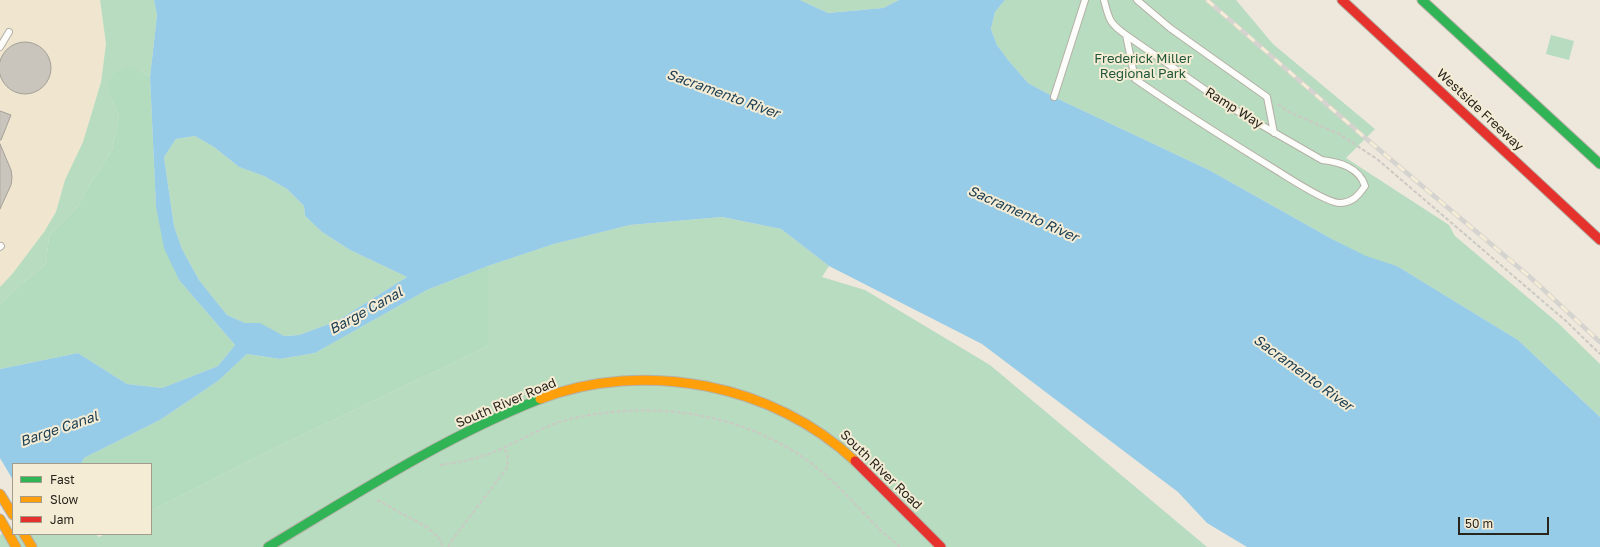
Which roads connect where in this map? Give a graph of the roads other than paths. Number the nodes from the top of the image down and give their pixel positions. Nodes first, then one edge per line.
1 (1085, 0) edge
2 (1104, 0) edge
3 (1137, 0) edge
4 (1342, 0) edge
5 (1422, 0) edge
6 (9, 32) dead end
7 (1126, 35) junction
8 (0, 47) edge
9 (1054, 97) dead end
10 (1274, 133) junction
11 (1600, 164) edge
12 (1600, 240) edge
13 (0, 494) edge
14 (12, 513) edge
15 (0, 519) edge
16 (25, 535) edge
17 (16, 547) edge
18 (32, 547) edge
19 (268, 547) edge
20 (941, 547) edge

1 - 9 lane
2 - 7 lane, Ramp Way
3 - 10 lane
4 - 12 main road, Westside Freeway
5 - 11 main road
6 - 8 lane
7 - 10 lane, Ramp Way
7 - 10 lane, Ramp Way
13 - 14 main road
15 - 17 main road
16 - 18 main road
19 - 20 main road, South River Road

